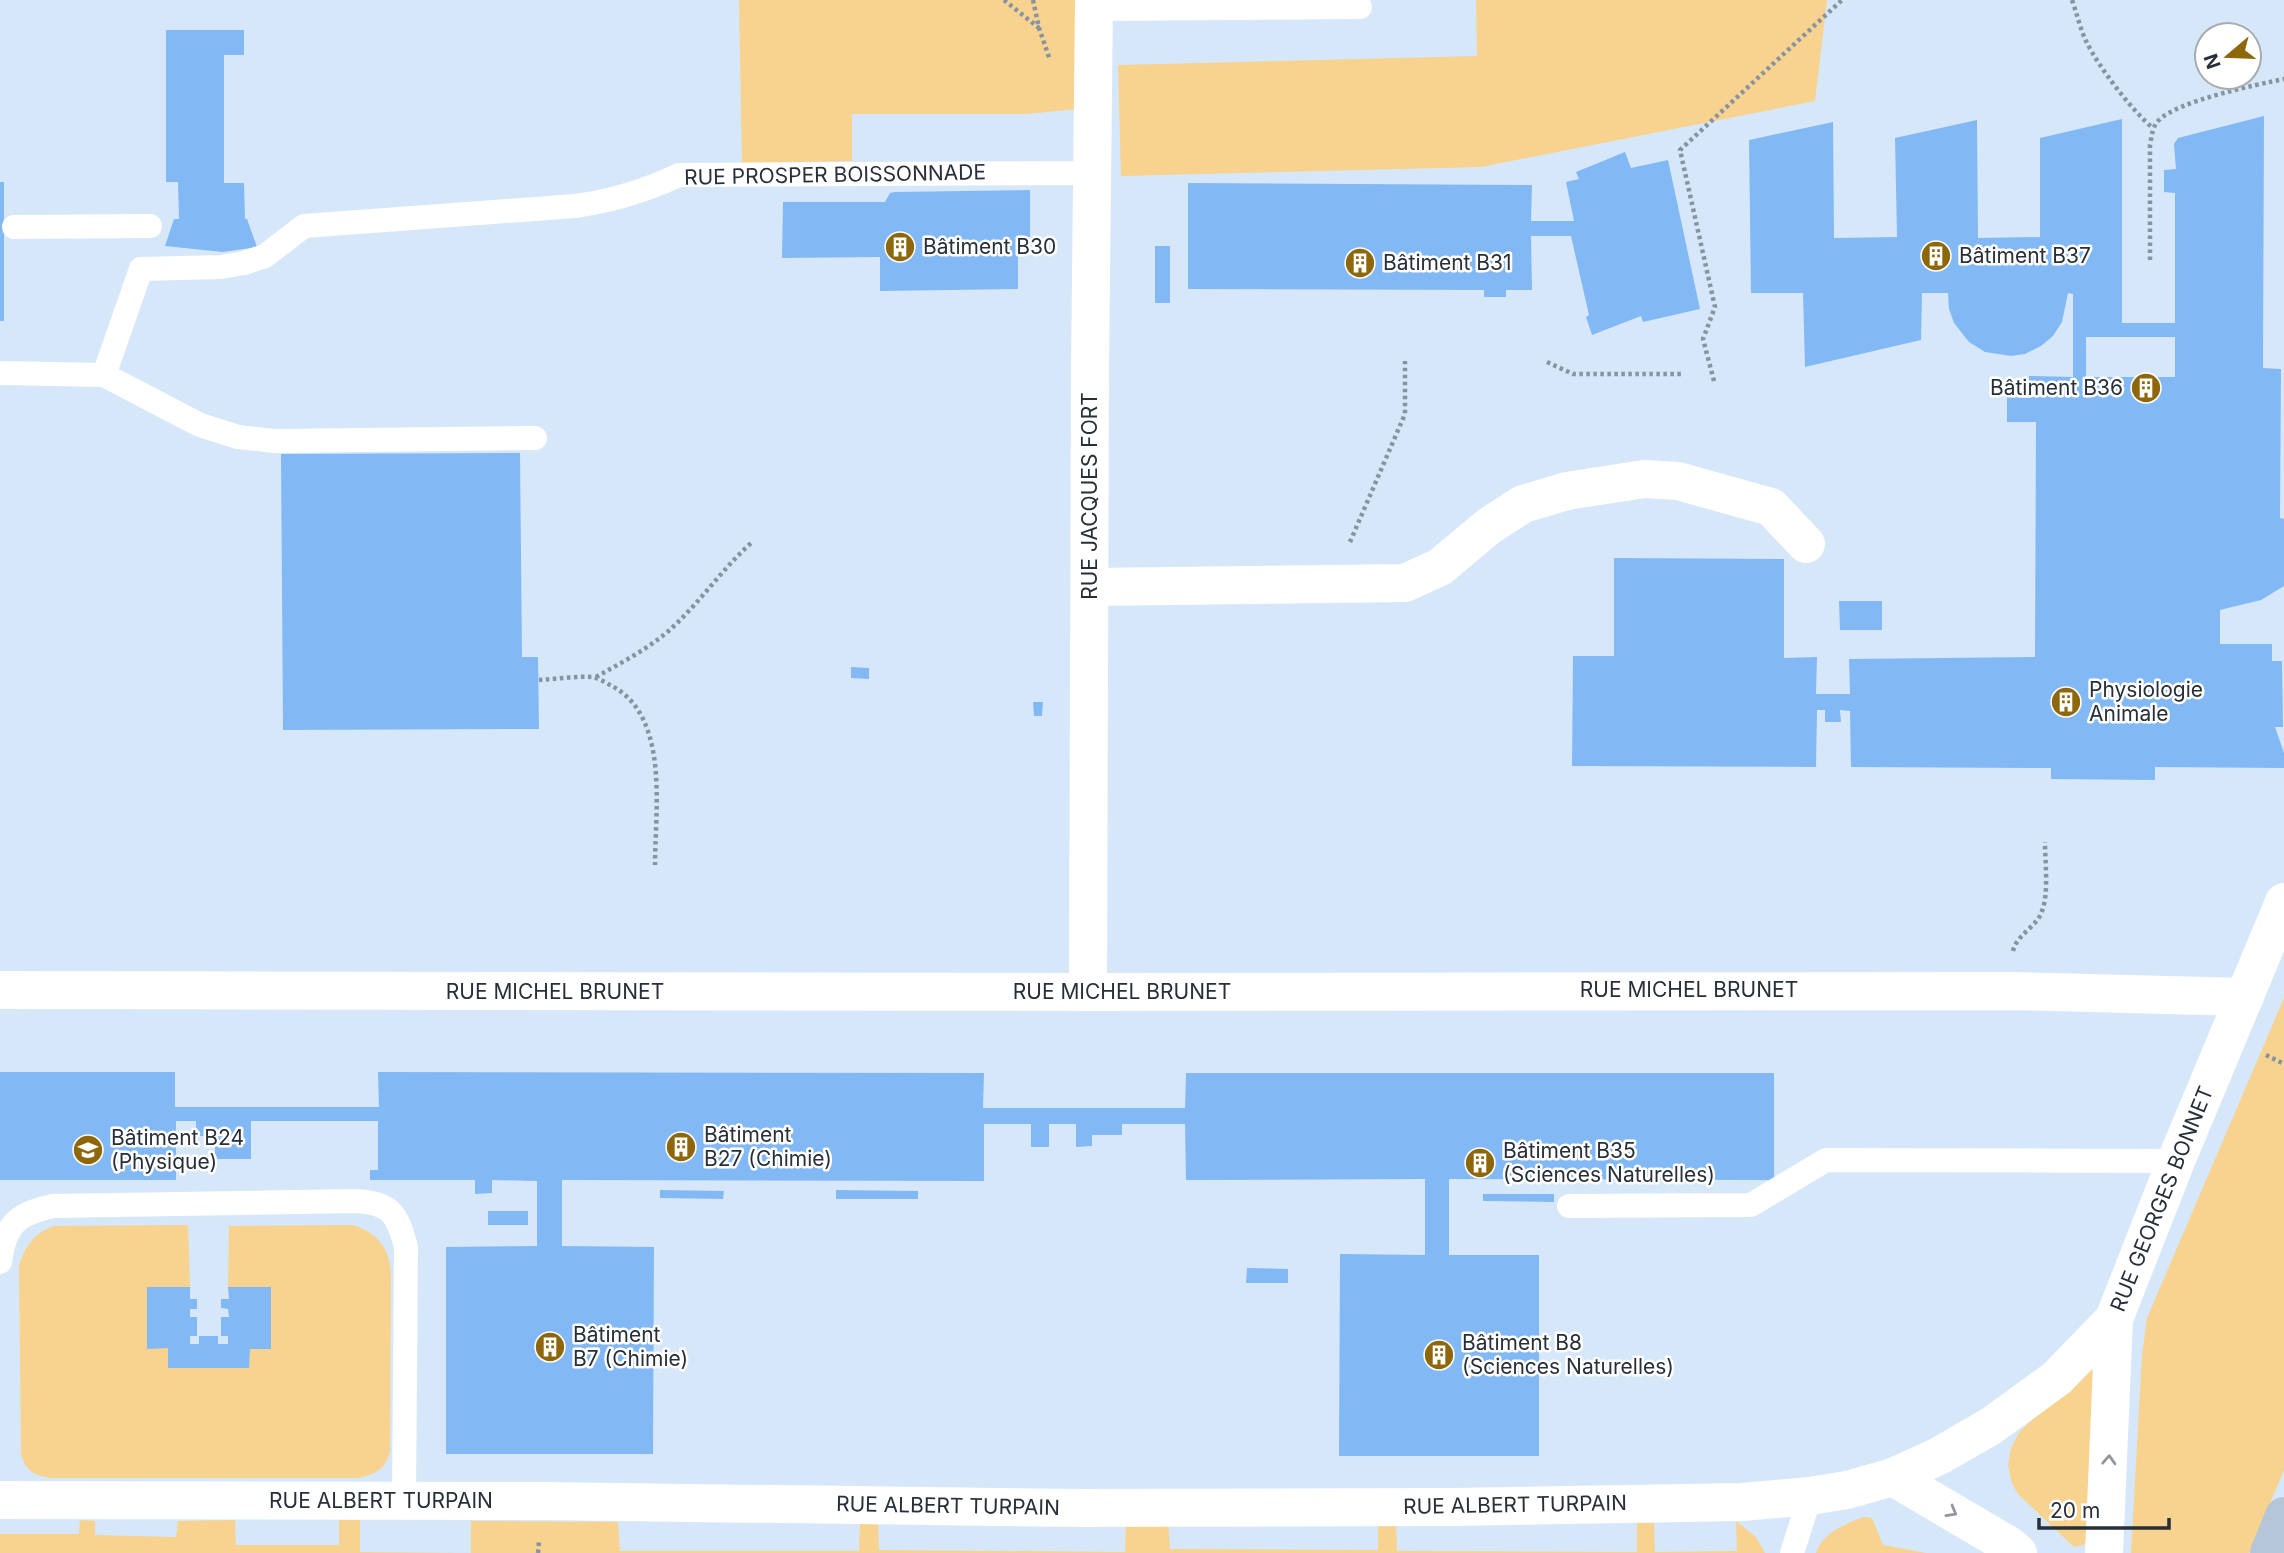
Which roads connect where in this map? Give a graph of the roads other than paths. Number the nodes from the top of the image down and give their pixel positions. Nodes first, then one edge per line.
1 (1150, 4) edge
2 (1093, 5) edge
3 (1360, 7) dead end
4 (1092, 173) junction
5 (150, 226) dead end
6 (14, 227) dead end
7 (0, 373) edge
8 (104, 375) junction
9 (535, 438) dead end
10 (1806, 544) dead end
11 (1090, 587) junction
12 (2284, 902) edge
13 (0, 990) edge
14 (1088, 992) junction
15 (2245, 997) junction
16 (2176, 1161) junction
17 (1569, 1206) dead end
18 (0, 1262) edge
19 (2114, 1319) junction
20 (1893, 1477) junction
21 (1810, 1496) junction
22 (0, 1500) edge
23 (404, 1501) junction
24 (2284, 1516) edge
25 (1792, 1553) edge
26 (2018, 1553) edge
27 (2105, 1553) edge
28 (2269, 1553) edge

1 - 2 lane
1 - 3 lane
2 - 4 street, RUE JACQUES FORT
4 - 8 lane, RUE PROSPER BOISSONNADE
4 - 11 street, RUE JACQUES FORT
5 - 6 lane
7 - 8 lane
8 - 9 lane
10 - 11 street
11 - 14 street, RUE JACQUES FORT
12 - 15 street, RUE GEORGES BONNET
13 - 14 street, RUE MICHEL BRUNET
14 - 15 street, RUE MICHEL BRUNET
15 - 16 street, RUE GEORGES BONNET
16 - 17 lane
16 - 19 street, RUE GEORGES BONNET
18 - 23 lane
19 - 20 street, RUE ALBERT TURPAIN
27 -> 19 street, RUE GEORGES BONNET
20 - 21 street, RUE ALBERT TURPAIN
20 -> 26 street
21 - 23 street, RUE ALBERT TURPAIN
21 - 25 lane
22 - 23 street, RUE ALBERT TURPAIN
24 - 28 main road

